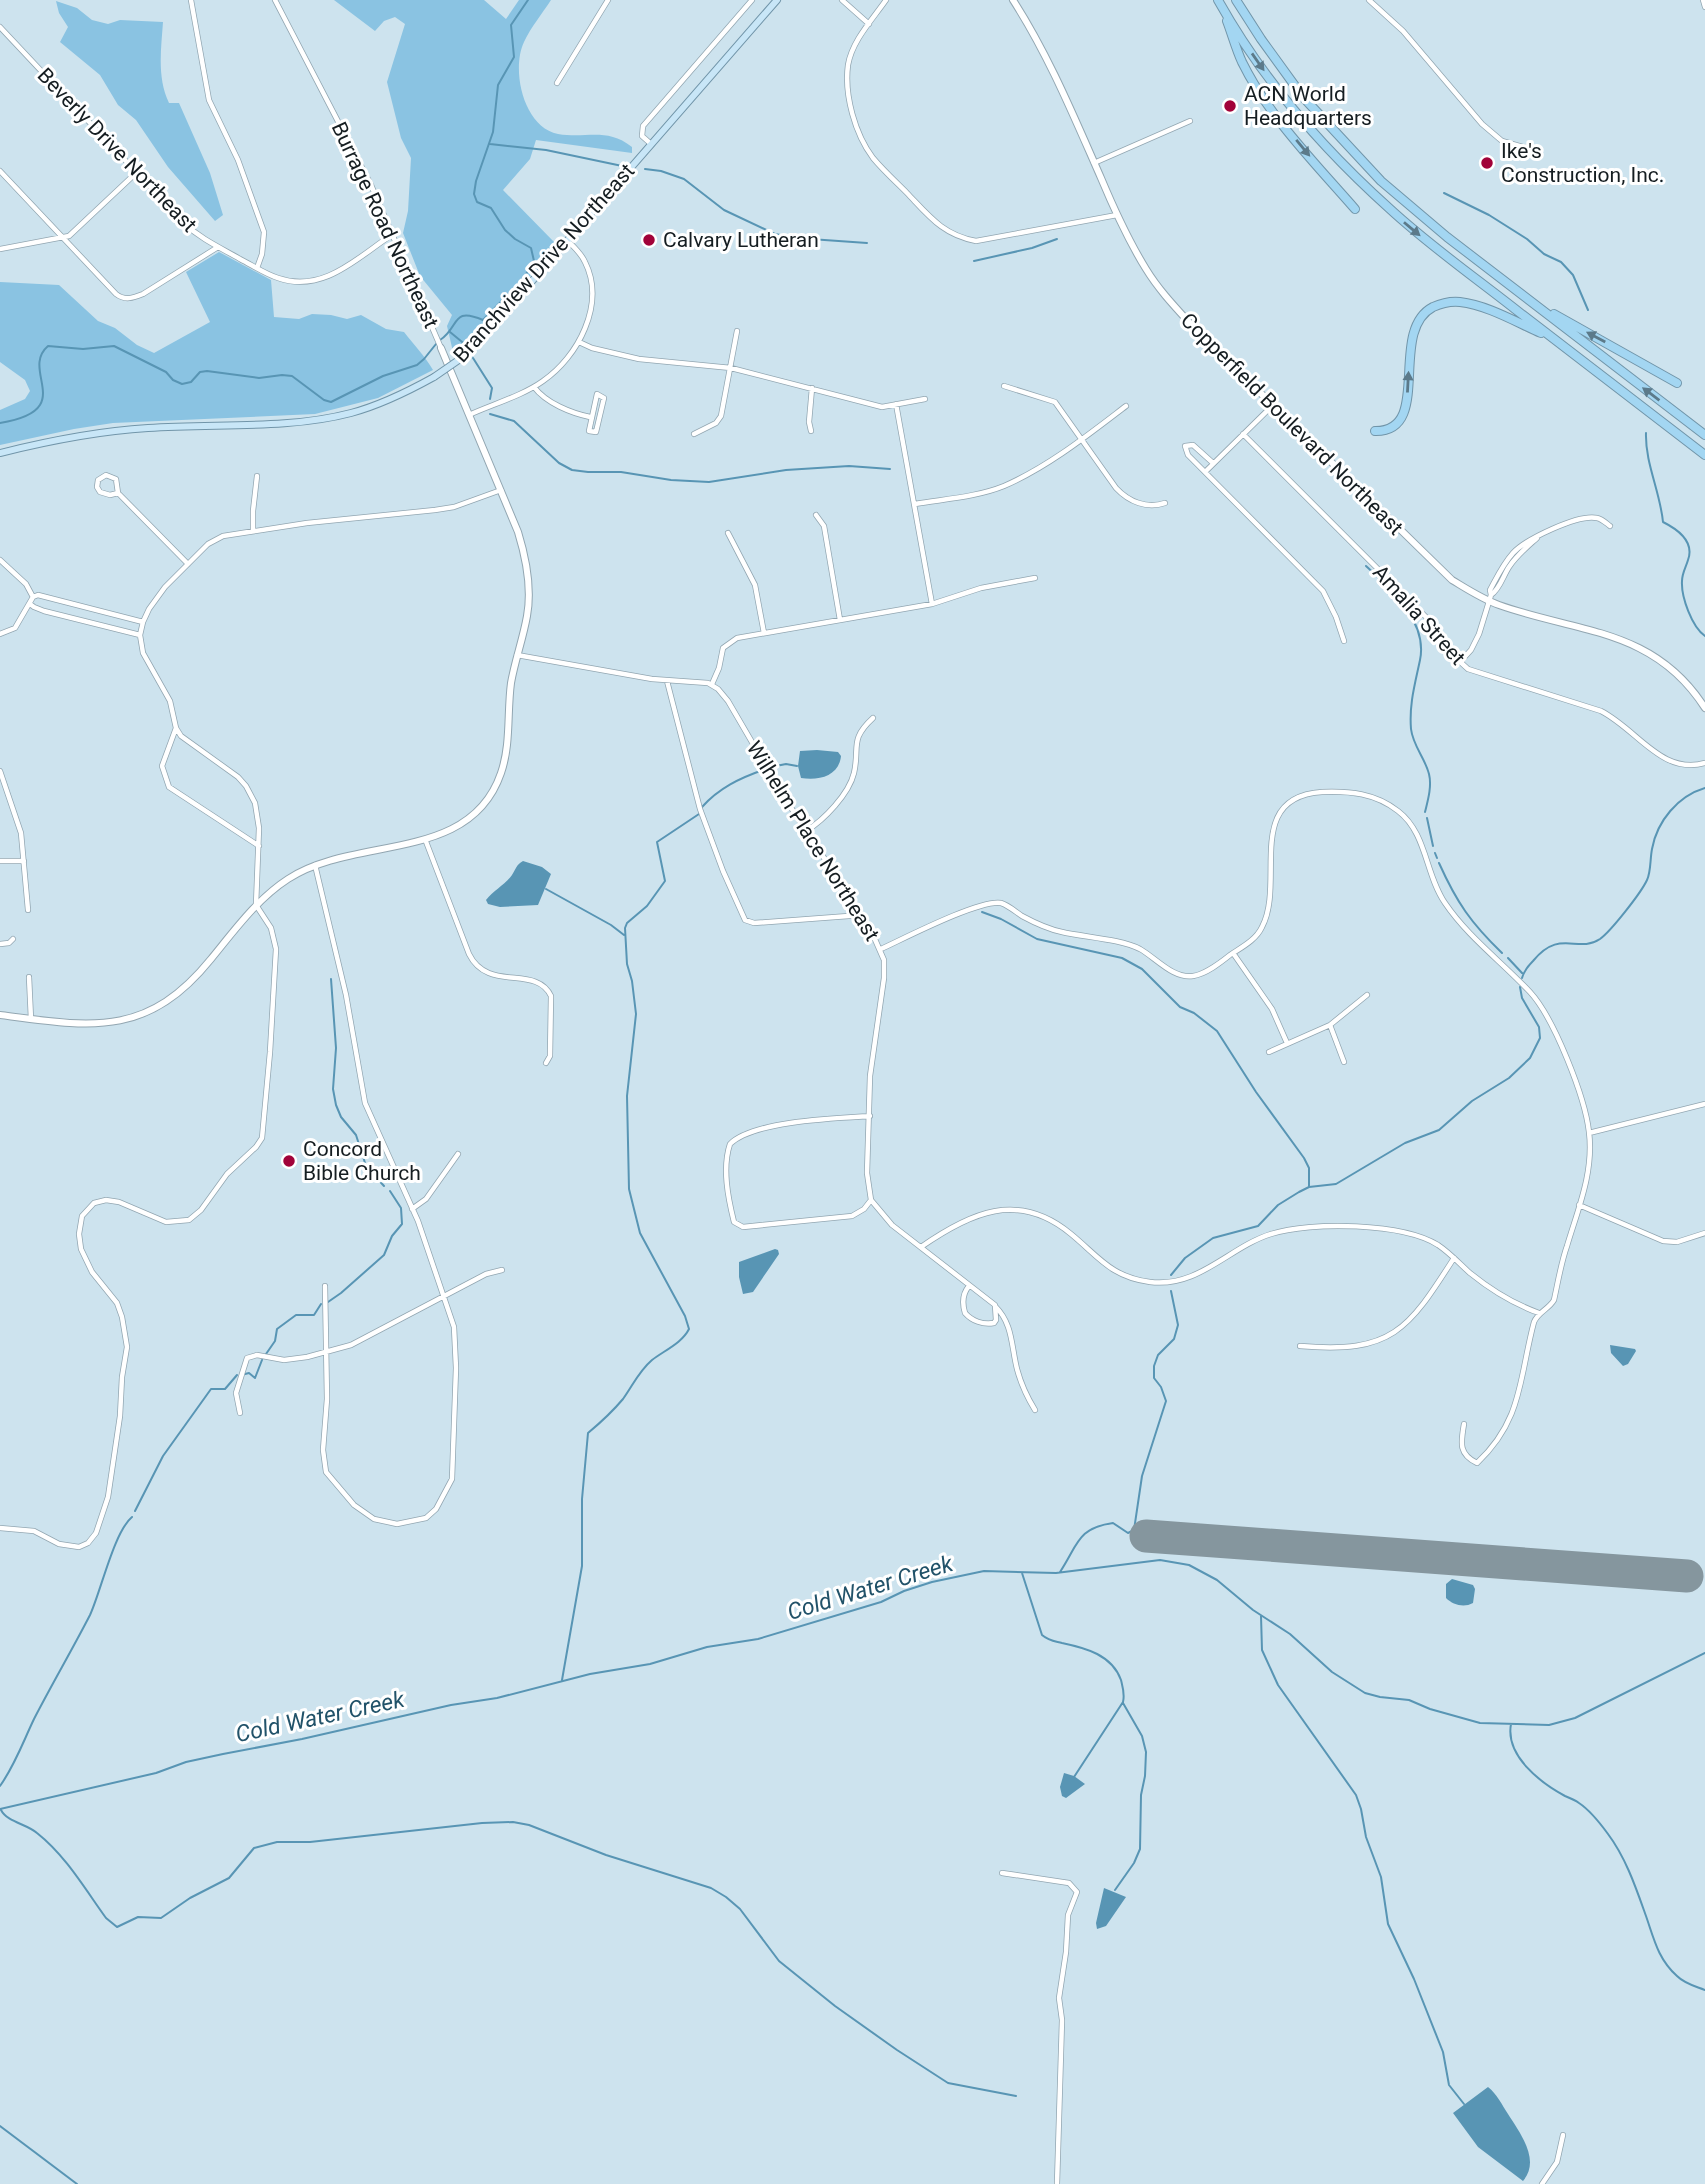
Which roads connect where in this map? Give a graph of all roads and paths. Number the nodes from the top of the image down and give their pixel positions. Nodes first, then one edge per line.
1 (191, 0) edge
2 (275, 0) edge
3 (608, 0) edge
4 (752, 0) edge
5 (778, 0) edge
6 (842, 0) edge
7 (886, 0) edge
8 (1013, 0) edge
9 (1236, 0) edge
10 (1369, 0) edge
11 (1703, 0) edge
12 (1219, 2) edge
13 (1705, 7) edge
14 (869, 24) junction
15 (0, 27) edge
16 (557, 83) dead end
17 (1190, 121) dead end
18 (651, 144) junction
19 (1533, 150) dead end
20 (1094, 163) junction
21 (0, 171) edge
22 (136, 173) junction
23 (1355, 209) dead end
24 (1117, 215) junction
25 (393, 234) junction
26 (63, 238) junction
27 (568, 240) junction
28 (218, 247) junction
29 (0, 249) edge
30 (257, 268) junction
31 (1532, 302) junction
32 (737, 331) dead end
33 (1554, 339) junction
34 (579, 342) junction
35 (441, 348) joint
36 (731, 368) junction
37 (1677, 383) dead end
38 (1004, 386) dead end
39 (534, 387) junction
40 (812, 388) junction
41 (925, 399) dead end
42 (896, 404) junction
43 (1274, 405) junction
44 (1126, 407) dead end
45 (469, 415) junction
46 (590, 417) junction
47 (811, 431) dead end
48 (1375, 431) dead end
49 (694, 435) dead end
50 (1243, 435) junction
51 (1705, 435) edge
52 (1082, 439) junction
53 (0, 453) edge
54 (1705, 455) edge
55 (1213, 463) junction
56 (1206, 471) junction
57 (257, 476) dead end
58 (501, 490) junction
59 (118, 493) junction
60 (1166, 503) dead end
61 (915, 504) junction
62 (816, 515) dead end
63 (1610, 526) dead end
64 (253, 530) junction
65 (728, 533) dead end
66 (0, 560) edge
67 (188, 564) junction
68 (1035, 578) dead end
69 (33, 597) junction
70 (1489, 598) junction
71 (30, 604) junction
72 (932, 604) junction
73 (840, 620) junction
74 (143, 622) junction
75 (764, 633) junction
76 (0, 634) edge
77 (141, 635) junction
78 (1344, 641) dead end
79 (517, 655) junction
80 (1460, 662) junction
81 (667, 681) junction
82 (712, 684) junction
83 (1705, 708) edge
84 (873, 718) dead end
85 (176, 728) junction
86 (1705, 763) edge
87 (0, 771) edge
88 (806, 831) junction
89 (425, 839) junction
90 (259, 846) junction
91 (0, 861) edge
92 (24, 861) junction
93 (314, 865) junction
94 (256, 905) junction
95 (29, 910) dead end
96 (862, 915) junction
97 (13, 939) dead end
98 (0, 944) edge
99 (881, 949) junction
100 (1233, 953) junction
101 (29, 978) dead end
102 (1367, 995) dead end
103 (0, 1015) edge
104 (32, 1019) junction
105 (1330, 1025) junction
106 (1287, 1043) junction
107 (1269, 1052) dead end
108 (1344, 1062) dead end
109 (546, 1063) dead end
110 (1705, 1104) edge
111 (870, 1116) junction
112 (1589, 1133) junction
113 (458, 1154) dead end
114 (871, 1200) junction
115 (1579, 1205) junction
116 (412, 1209) junction
117 (1705, 1233) edge
118 (921, 1247) junction
119 (1454, 1258) junction
120 (502, 1270) dead end
121 (325, 1286) dead end
122 (969, 1286) junction
123 (444, 1294) junction
124 (995, 1305) junction
125 (1539, 1312) junction
126 (1300, 1346) dead end
127 (326, 1353) junction
128 (1035, 1410) dead end
129 (240, 1413) dead end
130 (1464, 1424) dead end
131 (0, 1528) edge
132 (1002, 1873) dead end
133 (1563, 2135) dead end
134 (1057, 2184) edge
135 (1542, 2184) edge

1 - 30 street
2 - 25 street, Burrage Road Northeast
3 - 16 street
4 - 18 street
5 - 18 main road, Branchview Drive Northeast
6 - 14 street
7 - 14 street
8 - 20 street, Copperfield Boulevard Northeast
9 - 31 highway
10 - 19 street
11 - 13 street
12 -> 23 highway
12 -> 33 highway
14 - 24 street
15 - 22 street, Beverly Drive Northeast
17 - 20 street
18 - 27 main road, Branchview Drive Northeast
20 - 24 street, Copperfield Boulevard Northeast
21 - 26 street
22 - 26 street
22 - 28 street, Beverly Drive Northeast
24 - 43 street, Copperfield Boulevard Northeast
25 - 30 street, Beverly Drive Northeast
25 - 35 street, Burrage Road Northeast
26 - 28 street
26 - 29 street
27 - 34 street
27 - 53 main road, Branchview Drive Northeast, bridge
28 - 30 street, Beverly Drive Northeast
37 -> 31 highway
51 -> 31 highway
32 - 36 street
48 -> 33 highway
33 - 54 highway
34 - 36 street
34 - 39 street
35 - 45 street, Burrage Road Northeast
36 - 40 street
36 - 49 street
38 - 52 street
39 - 45 street
39 - 46 street
40 - 42 street
40 - 47 street
41 - 42 street
42 - 61 street
43 - 50 street
43 - 70 street, Copperfield Boulevard Northeast
44 - 52 street
45 - 58 street, Burrage Road Northeast
46 - 46 street
50 - 55 street
50 - 80 street, Amalia Street
52 - 60 street
52 - 61 street
55 - 56 street
55 - 56 street
56 - 78 street
57 - 64 street
58 - 64 street
58 - 79 street, Burrage Road Northeast
59 - 59 street
59 - 67 street
61 - 72 street
62 - 73 street
63 - 70 street
64 - 67 street
65 - 75 street
66 - 69 street
67 - 74 street
68 - 72 street
69 - 71 street
69 - 74 street
70 - 80 street
70 - 83 street, Copperfield Boulevard Northeast
71 - 76 street
71 - 77 street
72 - 73 street
73 - 75 street
74 - 77 street
75 - 82 street
77 - 85 street
79 - 81 street
79 - 89 street, Burrage Road Northeast
80 - 86 street, Amalia Street
81 - 82 street
81 - 96 street
82 - 88 street, Wilhelm Place Northeast
84 - 88 street
85 - 90 street
85 - 90 street
87 - 92 street
88 - 96 street, Wilhelm Place Northeast
89 - 93 street, Burrage Road Northeast
89 - 109 street
90 - 94 street
91 - 92 street
92 - 95 street
93 - 94 street, Burrage Road Northeast
93 - 116 street
94 - 104 street, Burrage Road Northeast
94 - 131 street
96 - 99 street, Wilhelm Place Northeast
97 - 98 street
99 - 100 street
99 - 111 street, Wilhelm Place Northeast
100 - 106 street
100 - 112 street
101 - 104 street
102 - 105 street
103 - 104 street, Burrage Road Northeast
105 - 106 street
105 - 108 street
106 - 107 street
110 - 112 street
111 - 114 street, Wilhelm Place Northeast
111 - 114 street
112 - 115 street
113 - 116 street
114 - 118 street
115 - 117 street
115 - 125 street
116 - 123 street
118 - 119 street
118 - 122 street
119 - 125 street
119 - 126 street
120 - 123 street
121 - 127 street
122 - 124 street
122 - 124 street
123 - 127 street
123 - 127 street
124 - 128 street
125 - 130 street
127 - 129 street
132 - 134 street
133 - 135 street

